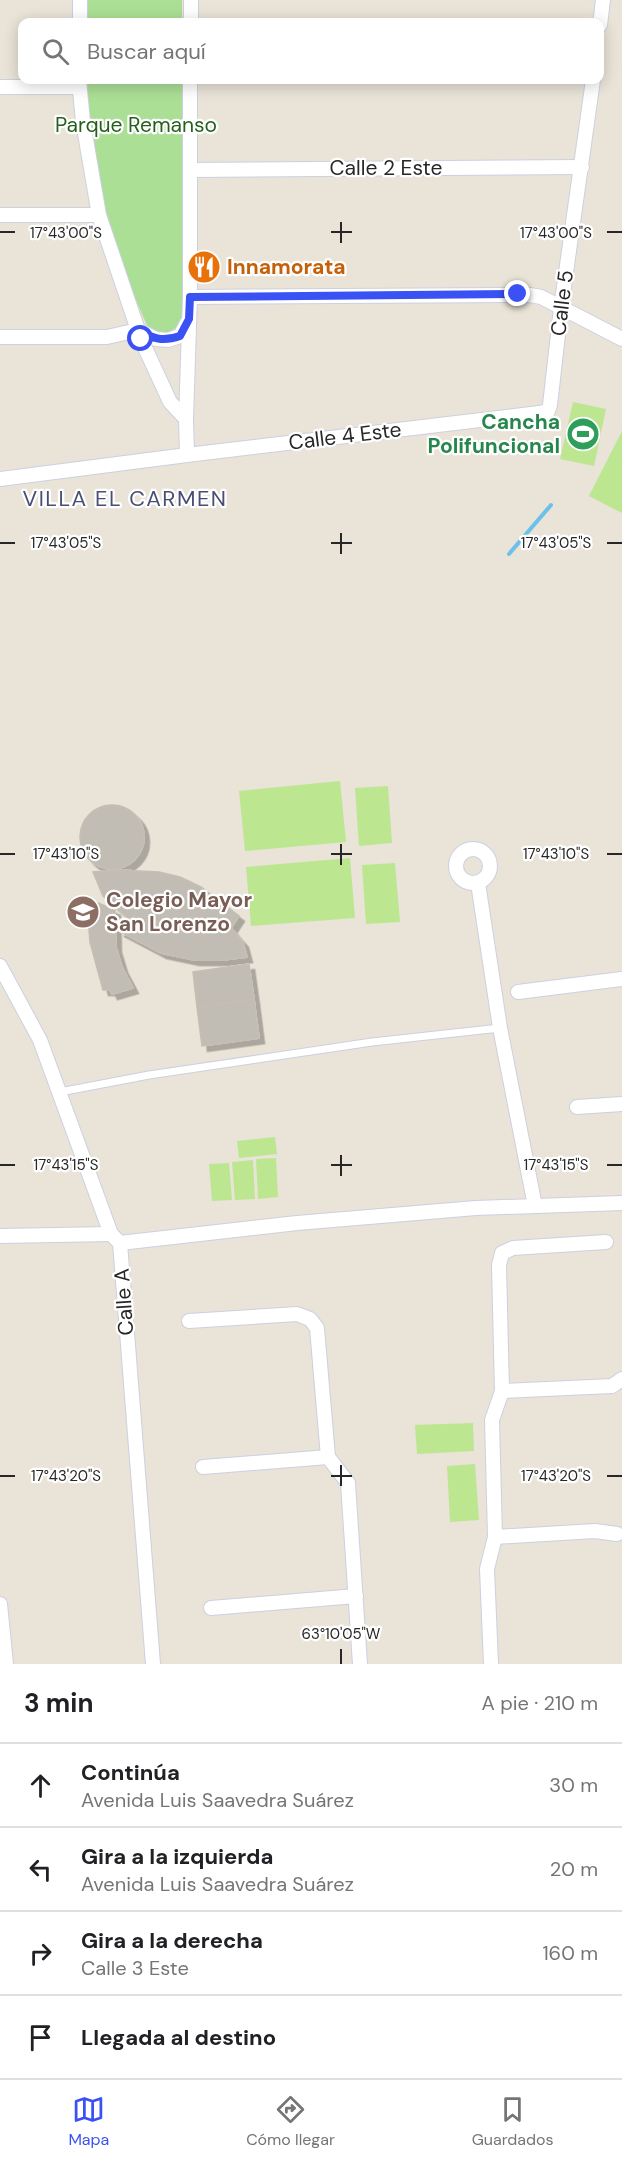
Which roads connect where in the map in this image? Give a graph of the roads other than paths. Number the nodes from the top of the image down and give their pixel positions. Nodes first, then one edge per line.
1 (80, 0) edge
2 (191, 0) edge
3 (603, 0) edge
4 (80, 18) edge
5 (190, 18) edge
6 (601, 18) edge
7 (60, 84) edge
8 (80, 84) edge
9 (190, 84) edge
10 (592, 84) edge
11 (0, 87) edge
12 (582, 167) junction
13 (190, 170) junction
14 (0, 215) edge
15 (99, 215) junction
16 (190, 297) junction
17 (561, 308) junction
18 (189, 319) junction
19 (138, 330) junction
20 (0, 337) edge
21 (622, 339) edge
22 (539, 413) joint
23 (186, 419) junction
24 (187, 455) junction
25 (0, 479) edge
26 (478, 883) dead end
27 (0, 966) edge
28 (622, 979) edge
29 (518, 992) dead end
30 (500, 1028) junction
31 (60, 1092) junction
32 (622, 1104) edge
33 (577, 1107) dead end
34 (622, 1203) edge
35 (535, 1206) junction
36 (0, 1236) edge
37 (115, 1239) junction
38 (606, 1242) dead end
39 (189, 1321) dead end
40 (622, 1379) edge
41 (502, 1391) junction
42 (328, 1457) junction
43 (203, 1467) dead end
44 (617, 1534) dead end
45 (495, 1537) junction
46 (356, 1596) junction
47 (0, 1604) edge
48 (211, 1608) dead end
49 (6, 1664) edge
50 (153, 1664) edge
51 (360, 1664) edge
52 (491, 1664) edge

1 - 4 street
2 - 5 street
3 - 6 street
7 - 11 street
8 - 15 street
9 - 13 street
10 - 12 street, Calle 5
12 - 13 street, Calle 2 Este
12 - 17 street, Calle 5
13 - 16 street
14 - 15 street
15 - 19 street
16 - 17 street
16 - 18 street
17 - 21 street
17 - 22 street, Calle 5
18 - 19 street
18 - 23 street
19 - 20 street
19 - 23 street
22 - 24 street, Calle 4 Este
23 - 24 street
24 - 25 street, Calle 4 Este
26 - 30 street
27 - 31 street, Calle A
28 - 29 street
30 - 31 lane
30 - 35 street
31 - 37 street, Calle A
32 - 33 street
34 - 35 street
35 - 37 street
36 - 37 street
37 - 50 street, Calle A
38 - 41 street
39 - 42 street
40 - 41 street
41 - 45 street
42 - 43 street
42 - 46 street
44 - 45 street
45 - 52 street
46 - 48 street
46 - 51 street
47 - 49 street

